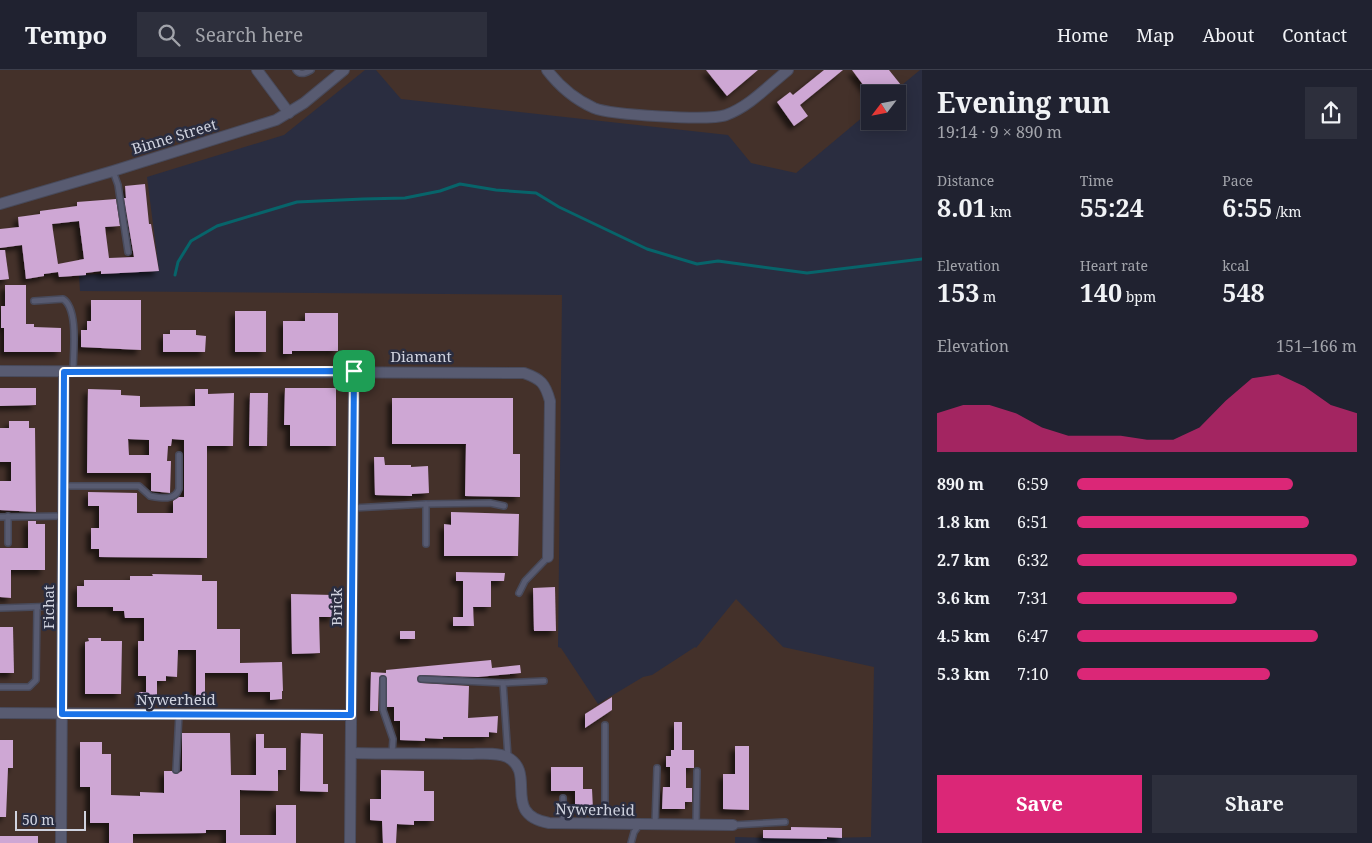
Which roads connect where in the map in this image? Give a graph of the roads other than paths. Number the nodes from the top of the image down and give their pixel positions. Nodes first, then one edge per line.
1 (257, 70) edge
2 (296, 70) edge
3 (311, 70) edge
4 (344, 70) edge
5 (547, 70) edge
6 (788, 70) edge
7 (289, 113) junction
8 (112, 171) junction
9 (0, 204) edge
10 (128, 252) dead end
11 (34, 301) dead end
12 (0, 371) edge
13 (354, 371) junction
14 (68, 372) junction
15 (179, 455) dead end
16 (64, 486) junction
17 (426, 504) junction
18 (504, 506) dead end
19 (352, 508) junction
20 (8, 516) junction
21 (64, 516) junction
22 (0, 517) edge
23 (8, 544) dead end
24 (426, 544) dead end
25 (548, 557) joint
26 (519, 593) dead end
27 (63, 606) junction
28 (37, 607) junction
29 (0, 608) edge
30 (421, 678) dead end
31 (384, 679) dead end
32 (544, 681) dead end
33 (503, 683) junction
34 (0, 688) edge
35 (0, 713) edge
36 (62, 714) junction
37 (179, 714) junction
38 (351, 715) junction
39 (605, 725) dead end
40 (351, 753) junction
41 (392, 753) junction
42 (508, 758) junction
43 (657, 768) dead end
44 (176, 770) dead end
45 (696, 772) dead end
46 (563, 798) dead end
47 (785, 822) dead end
48 (563, 823) junction
49 (605, 824) junction
50 (640, 824) junction
51 (655, 825) junction
52 (696, 825) junction
53 (733, 825) joint
54 (61, 843) edge
55 (350, 843) edge
56 (631, 843) edge

1 - 7 street
2 - 3 lane
4 - 7 street, Binne Street
5 - 6 street
7 - 8 street, Binne Street
8 - 9 street, Binne Street
8 - 10 lane
11 - 14 lane
12 - 14 street, Diamant
13 - 14 street, Diamant
13 - 19 street, Brick
13 - 25 street, Diamant
14 - 16 street, Fichat
15 - 16 lane
16 - 21 street, Fichat
17 - 18 lane
17 - 19 lane
17 - 24 lane
19 - 38 street, Brick
20 - 21 lane
20 - 22 lane
20 - 23 lane
21 - 27 street, Fichat
25 - 26 lane
27 - 28 lane
27 - 36 street, Fichat
28 - 29 lane
28 - 34 lane
30 - 33 lane
31 - 41 lane
32 - 33 lane
33 - 42 lane
35 - 36 street, Nywerheid
36 - 37 street, Nywerheid
36 - 54 street, Fichat
37 - 38 street, Nywerheid
37 - 44 lane
38 - 40 street, Brick
39 - 49 lane
40 - 41 street
40 - 55 street, Brick
41 - 42 street
42 - 48 street, Nywerheid
43 - 51 lane
45 - 52 lane
46 - 48 lane
47 - 53 lane
48 - 49 street, Nywerheid
49 - 50 street, Nywerheid
50 - 51 street, Nywerheid
50 - 56 lane
51 - 52 street, Nywerheid
52 - 53 street, Nywerheid

